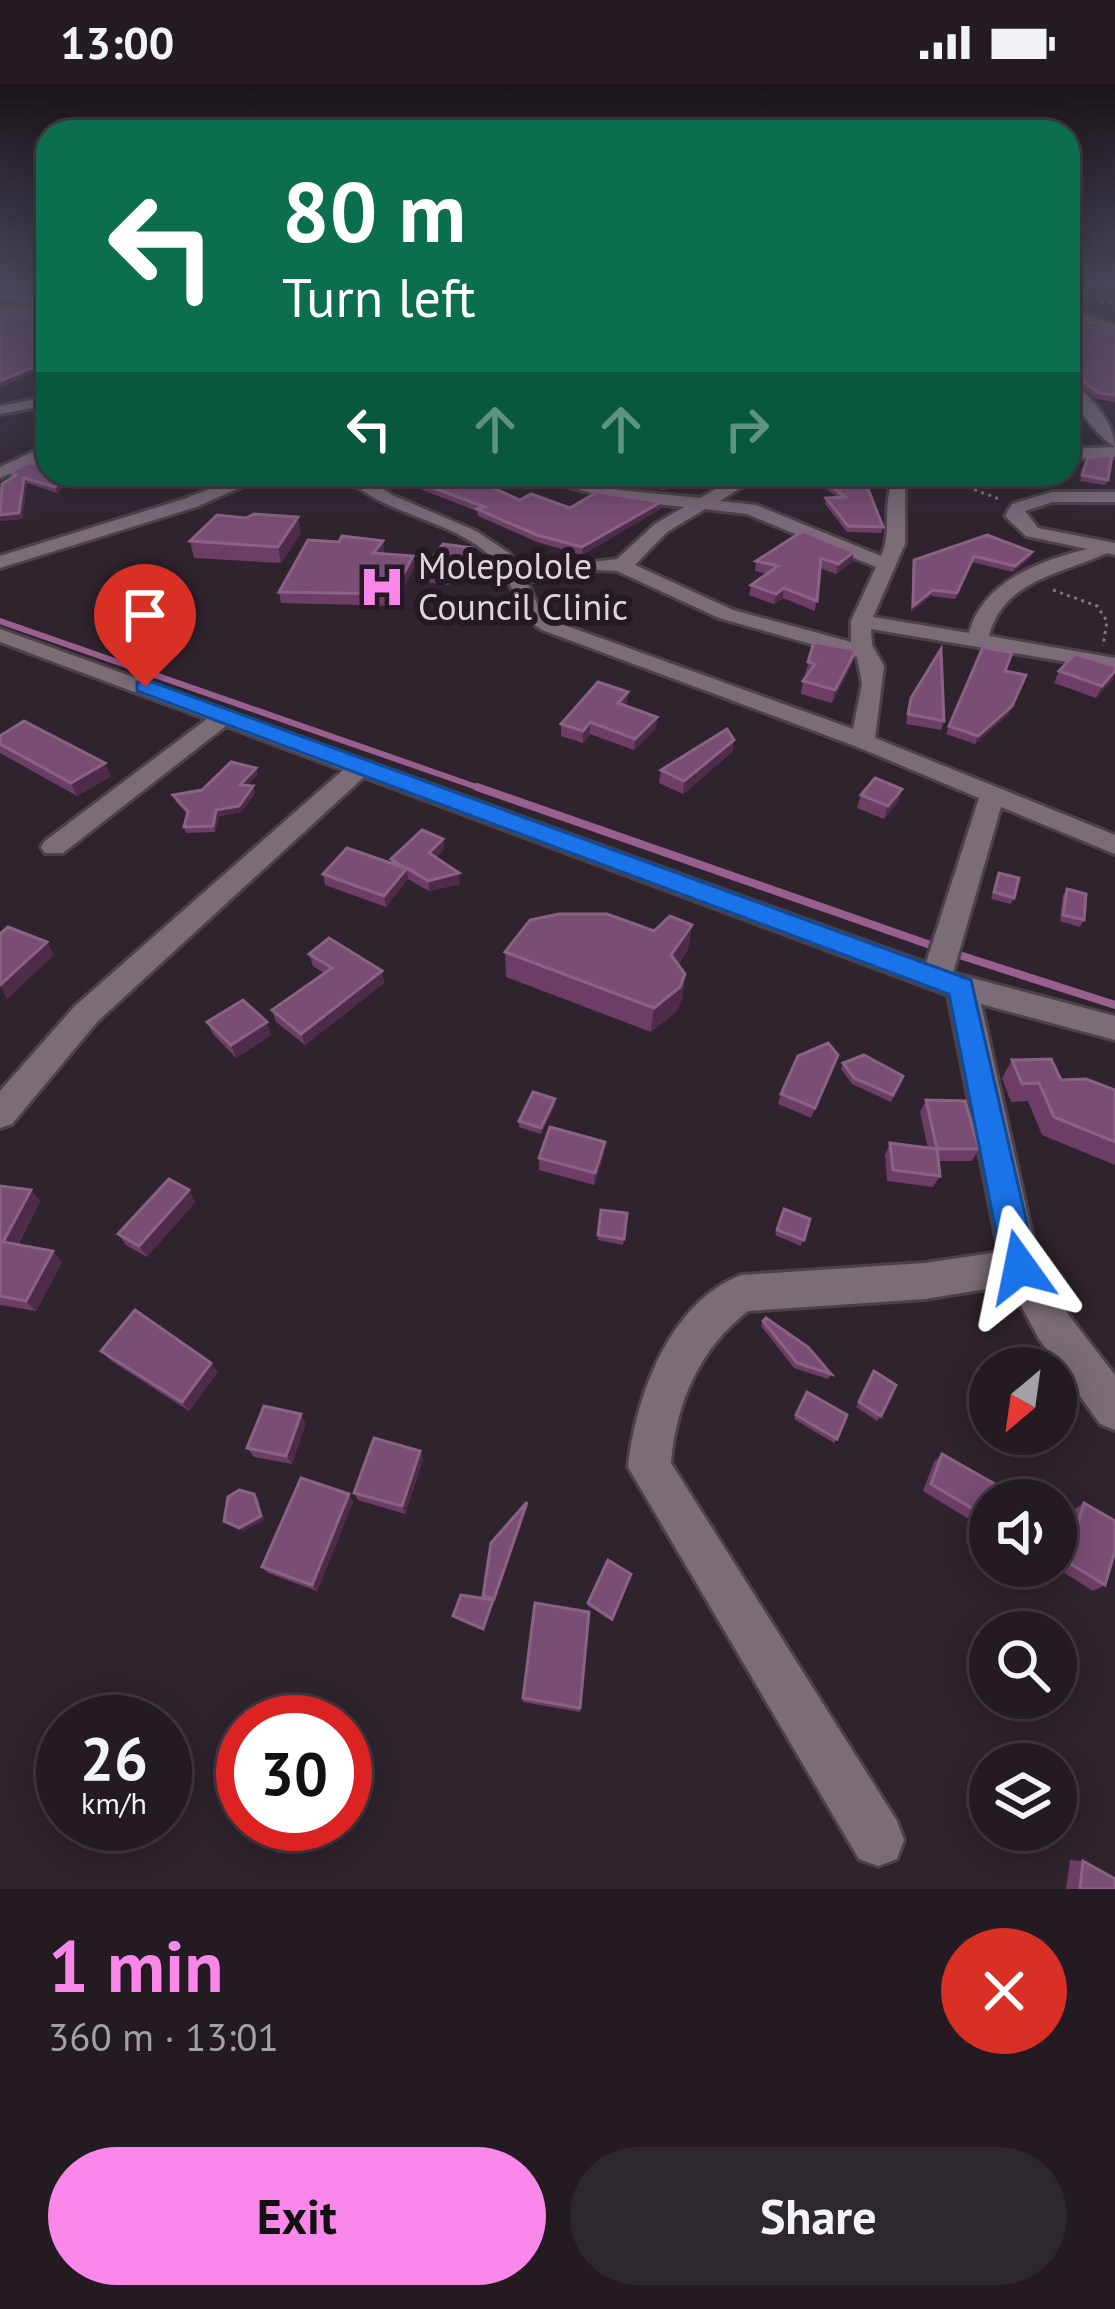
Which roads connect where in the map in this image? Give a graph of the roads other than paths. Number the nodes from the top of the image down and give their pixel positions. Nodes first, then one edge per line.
1 (1080, 401) edge
2 (36, 403) edge
3 (0, 410) edge
4 (1089, 426) junction
5 (1115, 432) edge
6 (1115, 442) edge
7 (1115, 452) edge
8 (1080, 453) edge
9 (36, 456) edge
10 (0, 473) edge
11 (233, 486) edge
12 (365, 486) edge
13 (580, 486) edge
14 (733, 486) edge
15 (897, 486) edge
16 (1115, 497) edge
17 (704, 503) junction
18 (1110, 549) edge
19 (0, 562) edge
20 (620, 565) junction
21 (887, 565) junction
22 (514, 578) junction
23 (860, 621) junction
24 (0, 635) edge
25 (978, 640) junction
26 (866, 653) junction
27 (1108, 662) edge
28 (224, 716) junction
29 (863, 741) junction
30 (361, 767) junction
31 (993, 792) junction
32 (1115, 845) edge
33 (53, 847) dead end
34 (950, 982) junction
35 (1115, 1028) edge
36 (0, 1114) edge
37 (1020, 1267) junction
38 (1115, 1409) edge
39 (878, 1840) dead end

1 - 4 street
2 - 3 street
4 - 5 street
4 - 6 street
7 - 8 street
9 - 10 street
11 - 19 street
12 - 22 street
13 - 17 street
14 - 17 street
15 - 21 street
16 - 18 street
17 - 20 street
17 - 21 street
18 - 25 street
20 - 22 street
20 - 26 street
21 - 23 street
22 - 29 street
23 - 25 street
23 - 26 street
24 - 28 street
25 - 27 street
26 - 29 street
28 - 30 street
28 - 33 street
29 - 31 street
30 - 34 street
30 - 36 street
31 - 32 street
31 - 34 street
34 - 35 street
34 - 37 street
37 - 38 street
37 - 39 street

